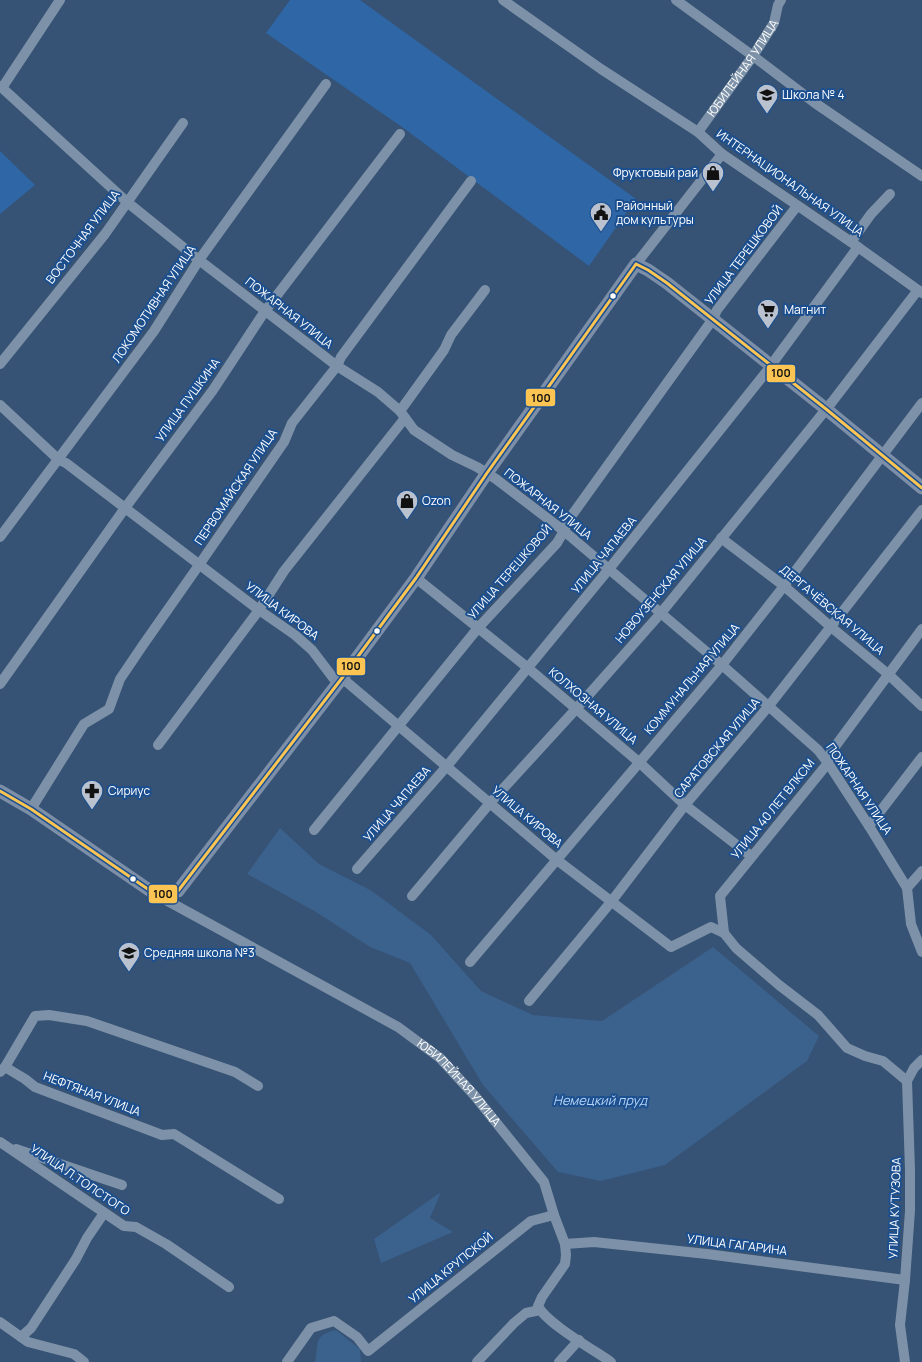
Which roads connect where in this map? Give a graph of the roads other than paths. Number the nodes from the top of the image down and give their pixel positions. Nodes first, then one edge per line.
1 (60, 0) edge
2 (502, 0) edge
3 (676, 0) edge
4 (781, 0) edge
5 (753, 56) junction
6 (326, 84) dead end
7 (1, 87) edge
8 (183, 123) dead end
9 (698, 132) junction
10 (400, 134) dead end
11 (722, 154) junction
12 (922, 176) edge
13 (471, 181) dead end
14 (890, 194) dead end
15 (127, 202) junction
16 (797, 206) junction
17 (854, 245) junction
18 (199, 260) junction
19 (636, 264) junction
20 (485, 290) dead end
21 (920, 292) edge
22 (265, 311) junction
23 (713, 319) junction
24 (0, 364) edge
25 (337, 366) junction
26 (771, 366) junction
27 (922, 403) edge
28 (0, 405) edge
29 (826, 409) junction
30 (402, 414) junction
31 (883, 456) junction
32 (59, 460) junction
33 (487, 473) junction
34 (922, 488) edge
35 (125, 508) junction
36 (922, 510) edge
37 (564, 531) junction
38 (0, 537) edge
39 (721, 538) junction
40 (199, 565) junction
41 (609, 569) junction
42 (416, 578) junction
43 (784, 586) junction
44 (259, 610) junction
45 (660, 613) junction
46 (831, 627) junction
47 (478, 628) junction
48 (922, 629) edge
49 (722, 665) junction
50 (528, 668) junction
51 (888, 674) junction
52 (342, 678) junction
53 (0, 684) edge
54 (922, 706) edge
55 (768, 707) junction
56 (576, 709) junction
57 (399, 726) junction
58 (158, 745) dead end
59 (922, 756) edge
60 (640, 762) junction
61 (828, 763) junction
62 (447, 766) junction
63 (0, 791) edge
64 (490, 803) junction
65 (685, 805) junction
66 (31, 809) junction
67 (869, 826) junction
68 (314, 830) dead end
69 (751, 856) junction
70 (557, 860) junction
71 (357, 869) dead end
72 (922, 872) edge
73 (907, 888) junction
74 (155, 894) junction
75 (412, 896) dead end
76 (611, 902) junction
77 (724, 933) junction
78 (922, 951) edge
79 (470, 962) dead end
80 (529, 1001) dead end
81 (922, 1060) edge
82 (2, 1070) edge
83 (907, 1081) junction
84 (258, 1086) dead end
85 (2, 1144) edge
86 (122, 1185) dead end
87 (279, 1199) dead end
88 (104, 1213) junction
89 (554, 1215) junction
90 (565, 1244) junction
91 (905, 1280) junction
92 (229, 1287) dead end
93 (540, 1310) junction
94 (0, 1322) edge
95 (21, 1337) junction
96 (579, 1340) junction
97 (84, 1362) edge
98 (287, 1362) edge
99 (477, 1362) edge
100 (559, 1362) edge
101 (611, 1362) edge
102 (905, 1362) edge

1 - 7 street
2 - 9 street, ИНТЕРНАЦИОНАЛЬНАЯ УЛИЦА
3 - 5 street
4 - 5 street, ЮБИЛЕЙНАЯ УЛИЦА
5 - 9 street, ЮБИЛЕЙНАЯ УЛИЦА
5 - 12 street
6 - 18 street, ЛОКОМОТИВНАЯ УЛИЦА
7 - 15 street, ПОЖАРНАЯ УЛИЦА
8 - 15 street, ВОСТОЧНАЯ УЛИЦА
9 - 11 street, ИНТЕРНАЦИОНАЛЬНАЯ УЛИЦА
10 - 22 street, УЛИЦА ПУШКИНА
11 - 16 street, ИНТЕРНАЦИОНАЛЬНАЯ УЛИЦА
11 - 19 street
13 - 25 street, ПЕРВОМАЙСКАЯ УЛИЦА
14 - 17 street, УЛИЦА ЧАПАЕВА
15 - 18 street, ПОЖАРНАЯ УЛИЦА
15 - 24 street, ВОСТОЧНАЯ УЛИЦА
16 - 17 street, ИНТЕРНАЦИОНАЛЬНАЯ УЛИЦА
16 - 23 street, УЛИЦА ТЕРЕШКОВОЙ
17 - 21 street, ИНТЕРНАЦИОНАЛЬНАЯ УЛИЦА
17 - 26 street, УЛИЦА ЧАПАЕВА
18 - 22 street, ПОЖАРНАЯ УЛИЦА
18 - 32 street, ЛОКОМОТИВНАЯ УЛИЦА
19 - 23 main road
19 - 33 main road
20 - 30 street
21 - 29 street, НОВОУЗЕНСКАЯ УЛИЦА
22 - 25 street, ПОЖАРНАЯ УЛИЦА
22 - 35 street, УЛИЦА ПУШКИНА
23 - 26 main road
23 - 37 street, УЛИЦА ТЕРЕШКОВОЙ
25 - 30 street, ПОЖАРНАЯ УЛИЦА
25 - 40 street, ПЕРВОМАЙСКАЯ УЛИЦА
26 - 29 main road
26 - 41 street, УЛИЦА ЧАПАЕВА
27 - 31 street, КОММУНАЛЬНАЯ УЛИЦА
28 - 32 street, УЛИЦА КИРОВА
29 - 31 main road
29 - 39 street, НОВОУЗЕНСКАЯ УЛИЦА
30 - 33 street, ПОЖАРНАЯ УЛИЦА
30 - 44 street
31 - 34 main road
31 - 43 street, КОММУНАЛЬНАЯ УЛИЦА
32 - 35 street, УЛИЦА КИРОВА
32 - 38 street, ЛОКОМОТИВНАЯ УЛИЦА
33 - 37 street, ПОЖАРНАЯ УЛИЦА
33 - 42 main road
35 - 40 street, УЛИЦА КИРОВА
35 - 53 street, УЛИЦА ПУШКИНА
36 - 46 street, САРАТОВСКАЯ УЛИЦА
37 - 41 street, ПОЖАРНАЯ УЛИЦА
37 - 47 street, УЛИЦА ТЕРЕШКОВОЙ
39 - 43 street, ДЕРГАЧЁВСКАЯ УЛИЦА
39 - 45 street, НОВОУЗЕНСКАЯ УЛИЦА
40 - 44 street, УЛИЦА КИРОВА
40 - 66 street, ПЕРВОМАЙСКАЯ УЛИЦА
41 - 45 street, ПОЖАРНАЯ УЛИЦА
41 - 50 street, УЛИЦА ЧАПАЕВА
42 - 47 street, КОЛХОЗНАЯ УЛИЦА
42 - 52 main road
43 - 46 street, ДЕРГАЧЁВСКАЯ УЛИЦА
43 - 49 street, КОММУНАЛЬНАЯ УЛИЦА
44 - 52 street, УЛИЦА КИРОВА
44 - 58 street
45 - 49 street, ПОЖАРНАЯ УЛИЦА
45 - 56 street, НОВОУЗЕНСКАЯ УЛИЦА
46 - 51 street, ДЕРГАЧЁВСКАЯ УЛИЦА
46 - 55 street, САРАТОВСКАЯ УЛИЦА
47 - 50 street, КОЛХОЗНАЯ УЛИЦА
47 - 57 street, УЛИЦА ТЕРЕШКОВОЙ
48 - 51 street, УЛИЦА 40 ЛЕТ ВЛКСМ
49 - 55 street, ПОЖАРНАЯ УЛИЦА
49 - 60 street, КОММУНАЛЬНАЯ УЛИЦА
50 - 56 street, КОЛХОЗНАЯ УЛИЦА
50 - 62 street, УЛИЦА ЧАПАЕВА
51 - 54 street, ДЕРГАЧЁВСКАЯ УЛИЦА
51 - 61 street, УЛИЦА 40 ЛЕТ ВЛКСМ
52 - 57 street, УЛИЦА КИРОВА
52 - 74 main road
55 - 61 street, ПОЖАРНАЯ УЛИЦА
55 - 65 street, САРАТОВСКАЯ УЛИЦА
56 - 60 street, КОЛХОЗНАЯ УЛИЦА
56 - 64 street, НОВОУЗЕНСКАЯ УЛИЦА
57 - 62 street, УЛИЦА КИРОВА
57 - 68 street, УЛИЦА ТЕРЕШКОВОЙ
59 - 67 street
60 - 65 street, КОЛХОЗНАЯ УЛИЦА
60 - 70 street, КОММУНАЛЬНАЯ УЛИЦА
61 - 67 street, ПОЖАРНАЯ УЛИЦА
61 - 69 street, УЛИЦА 40 ЛЕТ ВЛКСМ
62 - 64 street, УЛИЦА КИРОВА
62 - 71 street, УЛИЦА ЧАПАЕВА
63 - 66 main road, ЮБИЛЕЙНАЯ УЛИЦА
64 - 70 street, УЛИЦА КИРОВА
64 - 75 street, НОВОУЗЕНСКАЯ УЛИЦА
65 - 69 street, КОЛХОЗНАЯ УЛИЦА
65 - 76 street, САРАТОВСКАЯ УЛИЦА
66 - 74 main road, ЮБИЛЕЙНАЯ УЛИЦА
67 - 73 street, ПОЖАРНАЯ УЛИЦА
69 - 77 street, УЛИЦА 40 ЛЕТ ВЛКСМ
70 - 76 street, УЛИЦА КИРОВА
70 - 79 street, КОММУНАЛЬНАЯ УЛИЦА
72 - 73 street
73 - 78 street, ПОЖАРНАЯ УЛИЦА
74 - 89 street, ЮБИЛЕЙНАЯ УЛИЦА
76 - 77 street, УЛИЦА КИРОВА
76 - 80 street, САРАТОВСКАЯ УЛИЦА
77 - 83 street
81 - 83 street
82 - 84 street
82 - 87 street, НЕФТЯНАЯ УЛИЦА
83 - 91 street, УЛИЦА КУТУЗОВА
85 - 86 street
85 - 88 street, УЛИЦА Л.ТОЛСТОГО
88 - 92 street, УЛИЦА Л.ТОЛСТОГО
88 - 95 street
89 - 90 street, ЮБИЛЕЙНАЯ УЛИЦА
89 - 98 street, УЛИЦА КРУПСКОЙ
90 - 91 street, УЛИЦА ГАГАРИНА
90 - 93 street, ЮБИЛЕЙНАЯ УЛИЦА
91 - 102 street, УЛИЦА КУТУЗОВА
93 - 96 street
93 - 99 street
94 - 95 street
95 - 97 street
96 - 100 street
96 - 101 street

